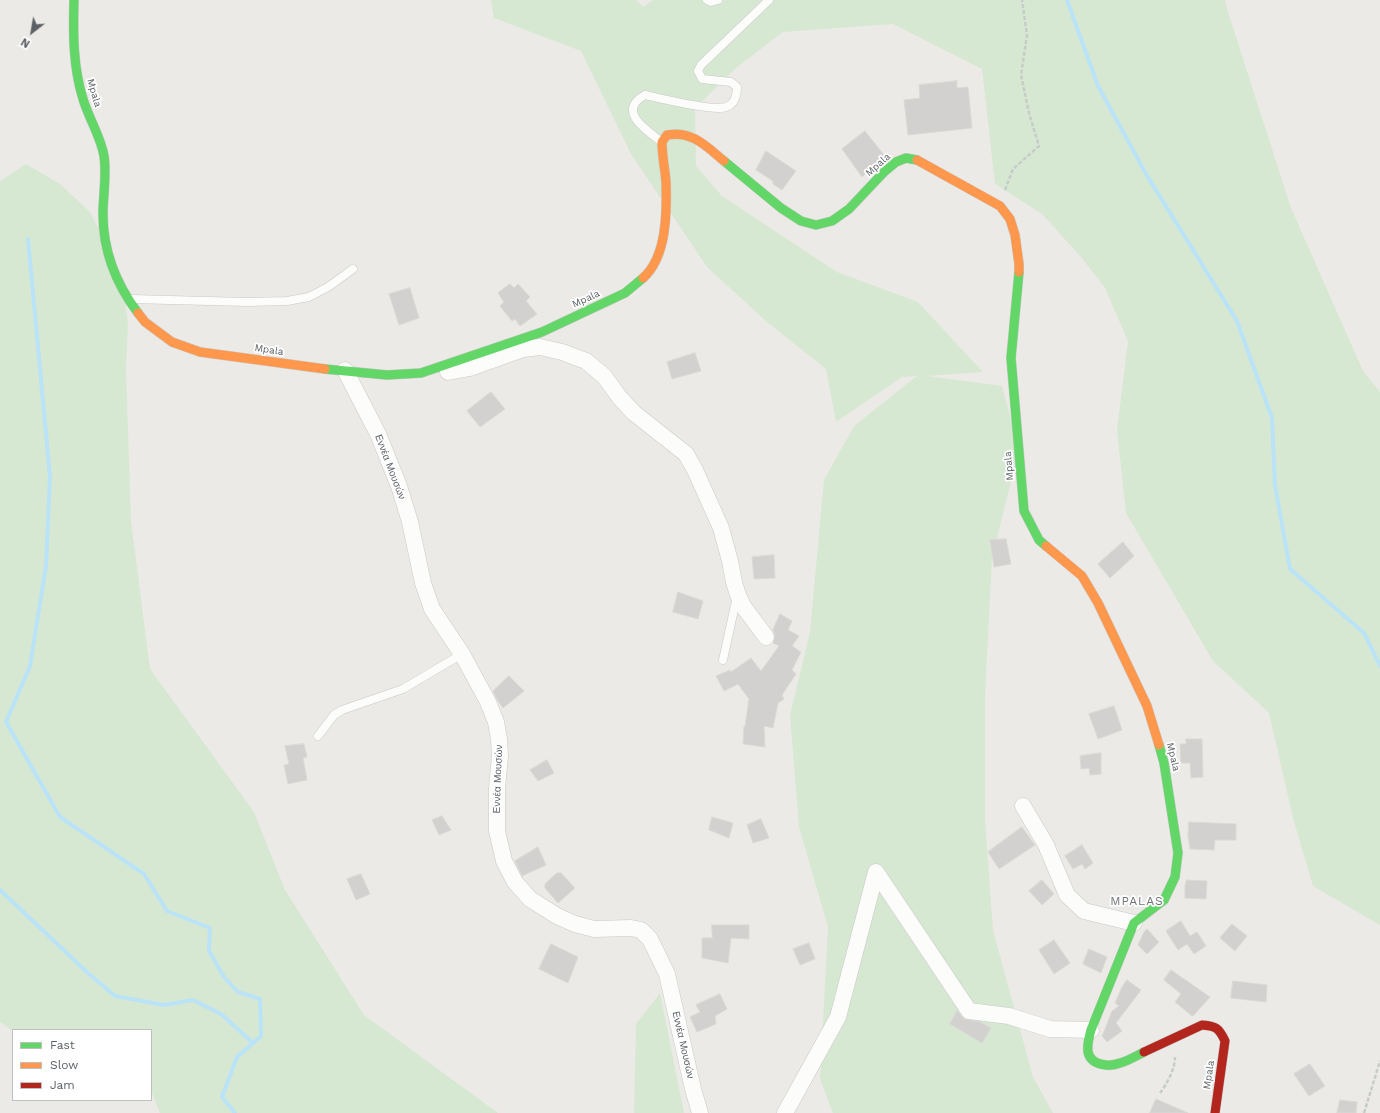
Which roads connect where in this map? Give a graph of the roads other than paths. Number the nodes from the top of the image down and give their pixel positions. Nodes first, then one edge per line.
1 (74, 0) edge
2 (707, 0) edge
3 (718, 0) edge
4 (768, 0) edge
5 (662, 142) junction
6 (353, 268) dead end
7 (127, 298) junction
8 (345, 370) junction
9 (421, 373) junction
10 (738, 595) junction
11 (766, 637) dead end
12 (462, 654) junction
13 (723, 660) dead end
14 (318, 736) dead end
15 (1023, 806) dead end
16 (1134, 923) junction
17 (1091, 1030) junction
18 (700, 1113) edge
19 (785, 1113) edge
20 (1215, 1113) edge

1 - 7 street, Mpala
2 - 3 lane
4 - 5 lane
5 - 9 street, Mpala
5 - 16 street, Mpala
6 - 7 lane
7 - 8 street, Mpala
8 - 9 street, Mpala
8 - 12 street, Εννέα Μουσών
9 - 10 street
10 - 11 street
10 - 13 lane
12 - 14 lane
12 - 18 street, Εννέα Μουσών
15 - 16 street
16 - 17 street, Mpala
17 - 19 street
17 - 20 street, Mpala

